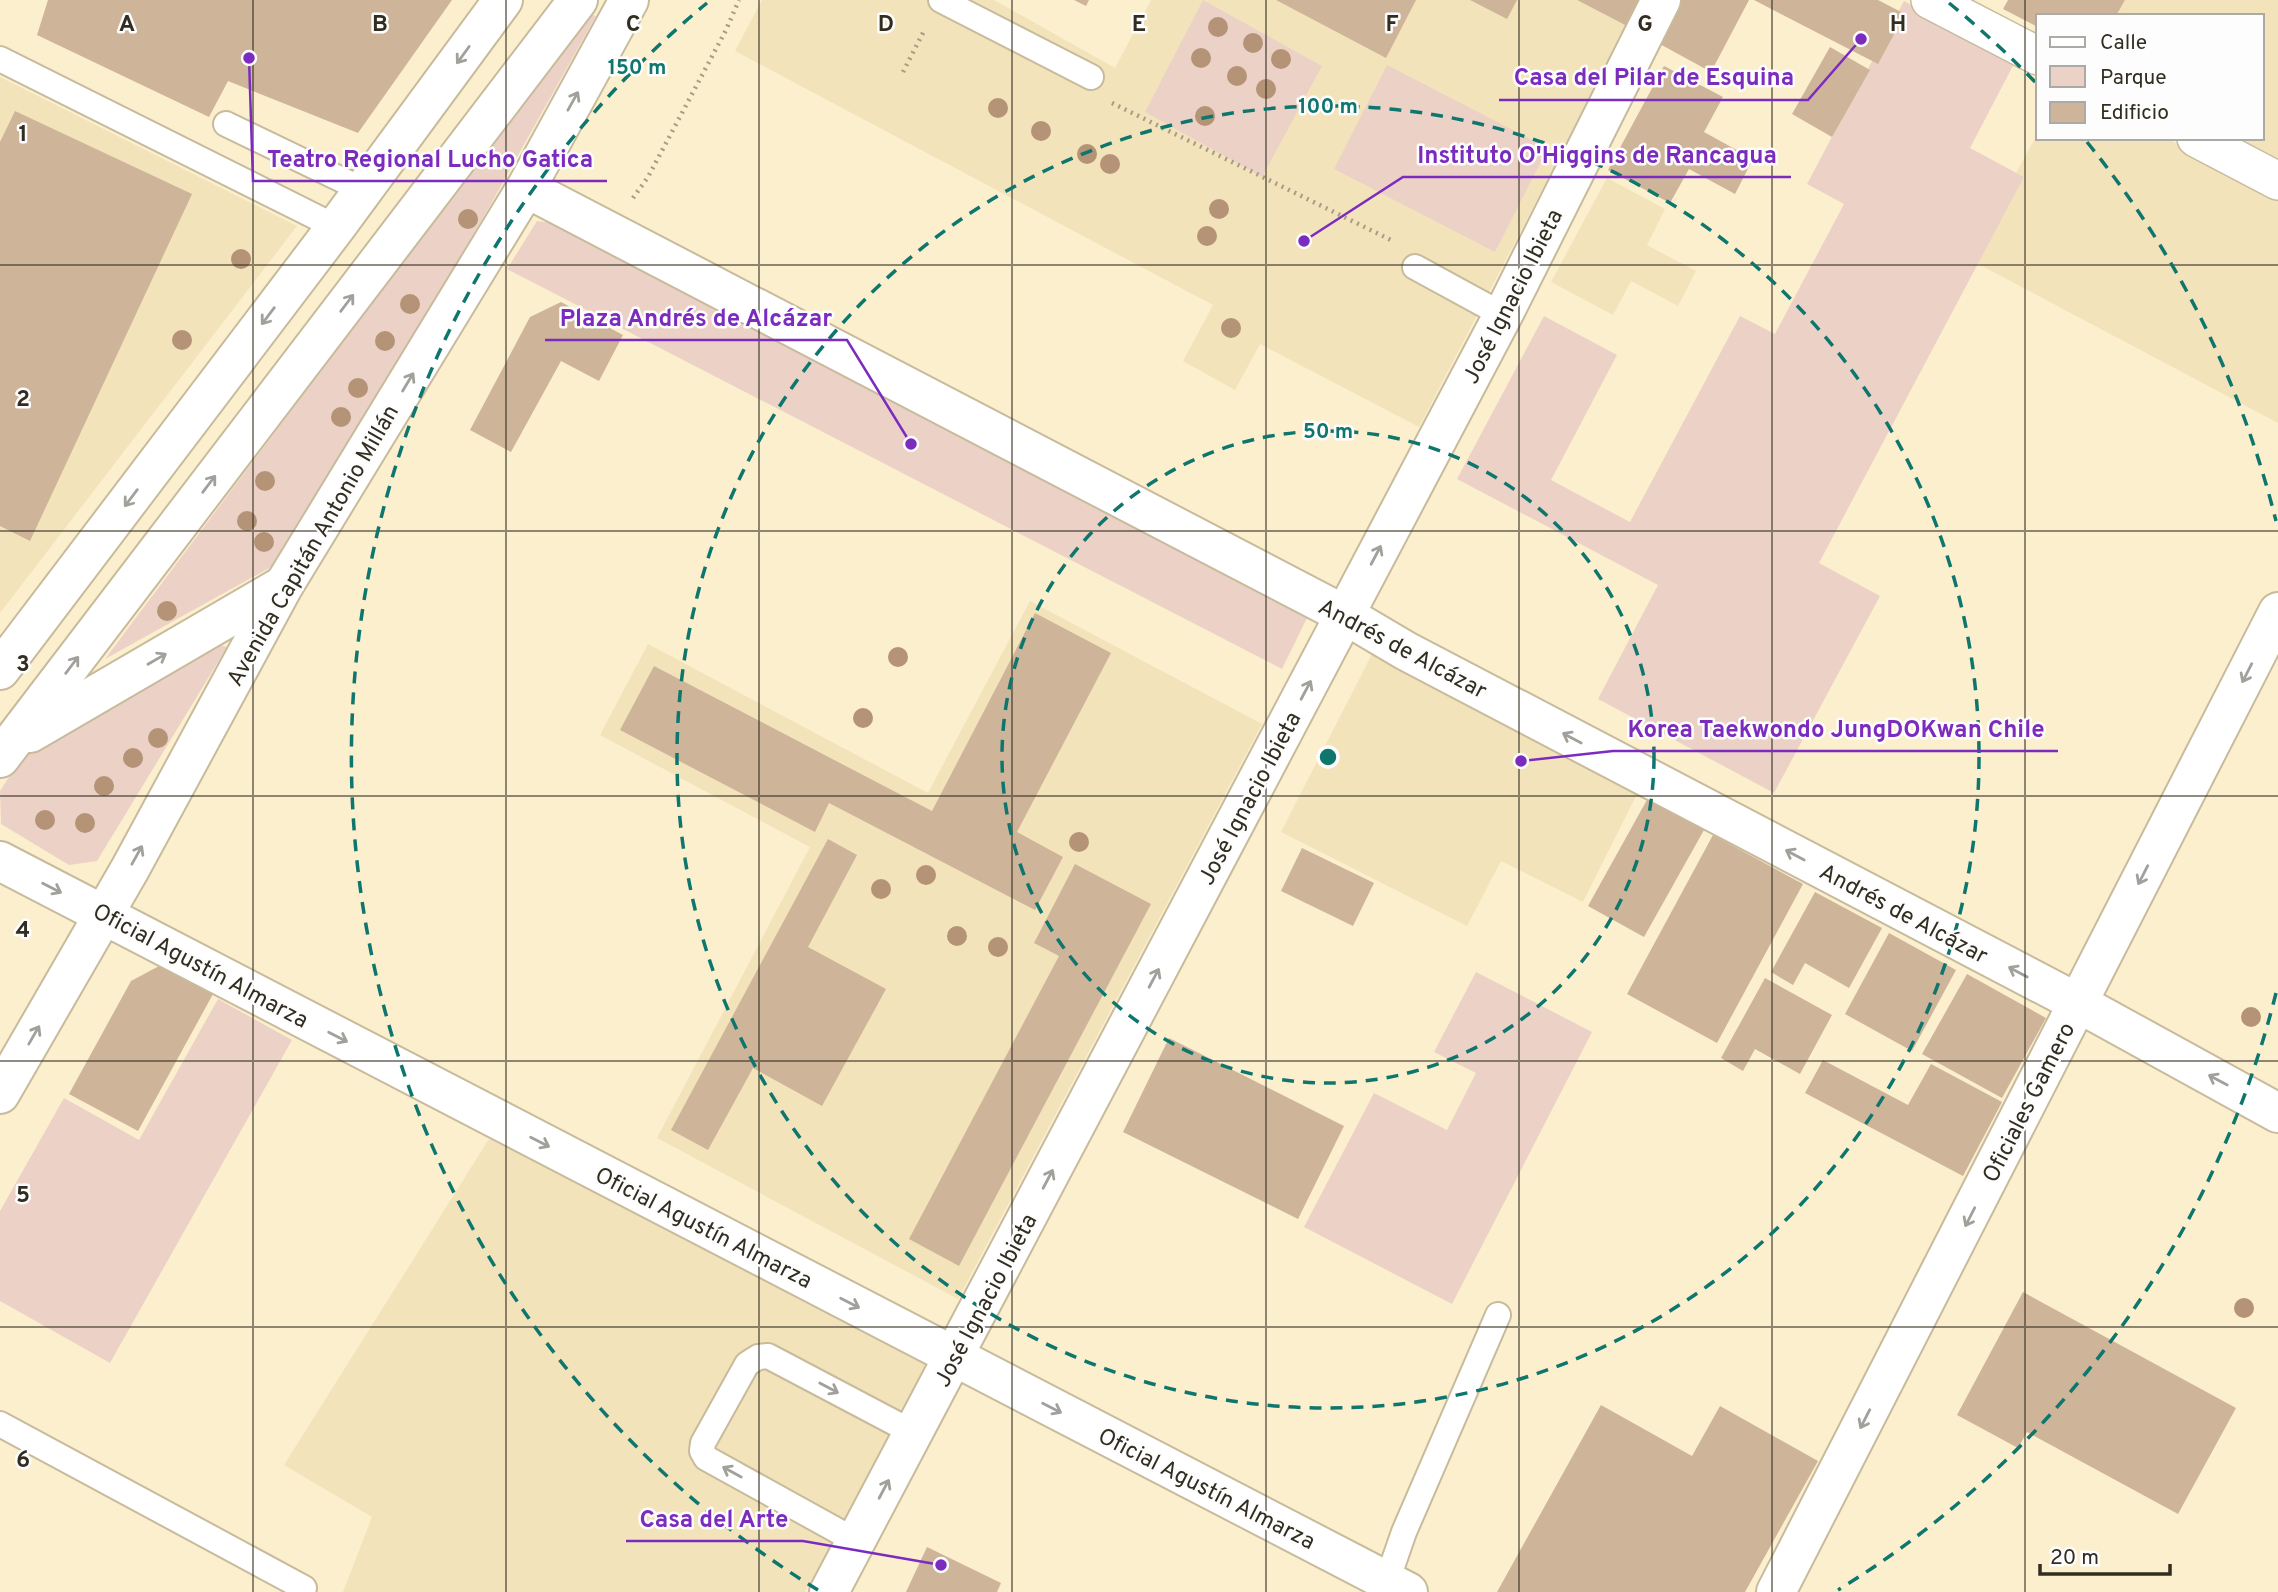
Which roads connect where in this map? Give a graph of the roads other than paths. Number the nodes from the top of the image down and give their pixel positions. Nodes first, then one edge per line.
1 (503, 0) edge
2 (578, 0) edge
3 (629, 0) edge
4 (1661, 0) edge
5 (1930, 0) edge
6 (935, 10) edge
7 (2036, 55) edge
8 (0, 59) edge
9 (1091, 77) dead end
10 (226, 124) dead end
11 (2200, 140) edge
12 (2278, 181) edge
13 (526, 188) junction
14 (363, 191) junction
15 (336, 227) junction
16 (1410, 257) road end
17 (1503, 315) junction
18 (284, 585) junction
19 (2278, 612) edge
20 (1345, 615) junction
21 (0, 670) edge
22 (6, 750) edge
23 (0, 861) edge
24 (103, 915) junction
25 (2078, 1003) junction
26 (0, 1094) edge
27 (2278, 1113) edge
28 (1498, 1315) dead end
29 (955, 1357) junction
30 (0, 1424) edge
31 (914, 1433) junction
32 (856, 1541) junction
33 (1397, 1587) edge
34 (304, 1588) dead end
35 (829, 1592) edge
36 (1776, 1592) edge

1 -> 14 street
22 -> 2 street
13 -> 3 street, Avenida Capitán Antonio Millán
4 - 17 street, José Ignacio Ibieta
5 - 7 street
6 - 9 lane
8 - 15 lane
10 - 14 lane
11 - 12 street
18 -> 13 street, Avenida Capitán Antonio Millán
13 - 20 street, Andrés de Alcázar
14 - 15 street
15 -> 21 street
16 - 17 lane
20 -> 17 street, José Ignacio Ibieta
22 -> 18 street
24 -> 18 street, Avenida Capitán Antonio Millán
19 -> 25 street, Oficiales Gamero
25 -> 20 street, Andrés de Alcázar
29 -> 20 street, José Ignacio Ibieta
23 -> 24 street, Oficial Agustín Almarza
26 -> 24 street, Avenida Capitán Antonio Millán
24 -> 29 street, Oficial Agustín Almarza
27 -> 25 street, Andrés de Alcázar
25 -> 36 street, Oficiales Gamero
28 - 33 lane
29 - 31 street, José Ignacio Ibieta
29 -> 33 street, Oficial Agustín Almarza
30 - 34 lane
32 -> 31 street, José Ignacio Ibieta
32 -> 31 lane
32 - 35 street, José Ignacio Ibieta

